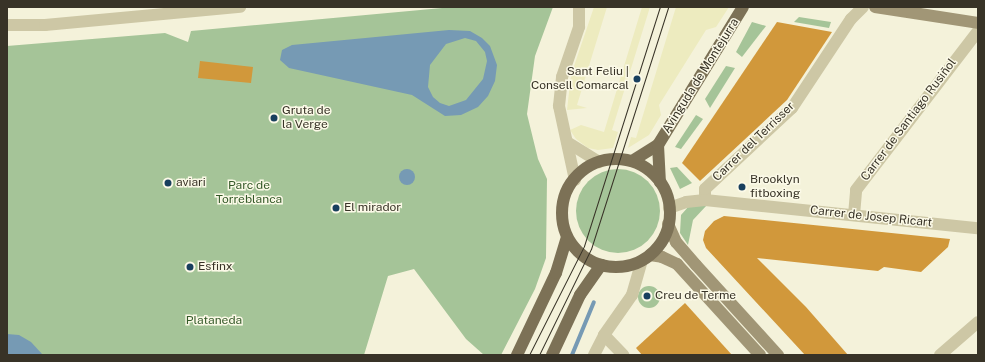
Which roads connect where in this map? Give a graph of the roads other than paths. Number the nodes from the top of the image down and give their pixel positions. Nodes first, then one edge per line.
1 (240, 7) edge
2 (579, 7) edge
3 (743, 7) edge
4 (863, 7) edge
5 (875, 7) edge
6 (924, 11) edge
7 (978, 23) edge
8 (7, 25) edge
9 (978, 28) edge
10 (567, 142) junction
11 (658, 145) junction
12 (632, 161) junction
13 (599, 162) junction
14 (575, 180) junction
15 (660, 182) junction
16 (705, 200) junction
17 (669, 208) junction
18 (854, 215) junction
19 (668, 224) junction
20 (978, 228) edge
21 (567, 238) junction
22 (646, 258) junction
23 (601, 265) junction
24 (978, 322) edge
25 (604, 335) junction
26 (517, 355) edge
27 (552, 355) edge
28 (594, 355) edge
29 (623, 355) edge
30 (760, 355) edge
31 (778, 355) edge
32 (940, 355) edge

1 - 8 street
2 - 10 street
3 - 11 main road, Avinguda de Montejurra
4 - 16 street, Carrer del Terrisser
5 - 6 street
6 - 7 street
9 - 18 street, Carrer de Santiago Rusiñol
10 - 13 street
10 - 14 street
11 - 12 main road, Avinguda de Montejurra
11 - 15 main road, Avinguda de Montejurra
12 - 13 main road
12 - 15 main road
13 - 14 main road
14 - 21 main road
15 - 17 main road
16 - 17 street, Carrer de Josep Ricart
16 - 18 street, Carrer de Josep Ricart
17 - 19 main road
18 - 20 street, Carrer de Josep Ricart
19 - 22 main road
19 - 31 street
21 - 23 main road
21 - 26 main road
22 - 23 main road
22 - 25 street
22 - 30 street
23 - 27 main road
24 - 32 street
25 - 28 street
25 - 29 street

